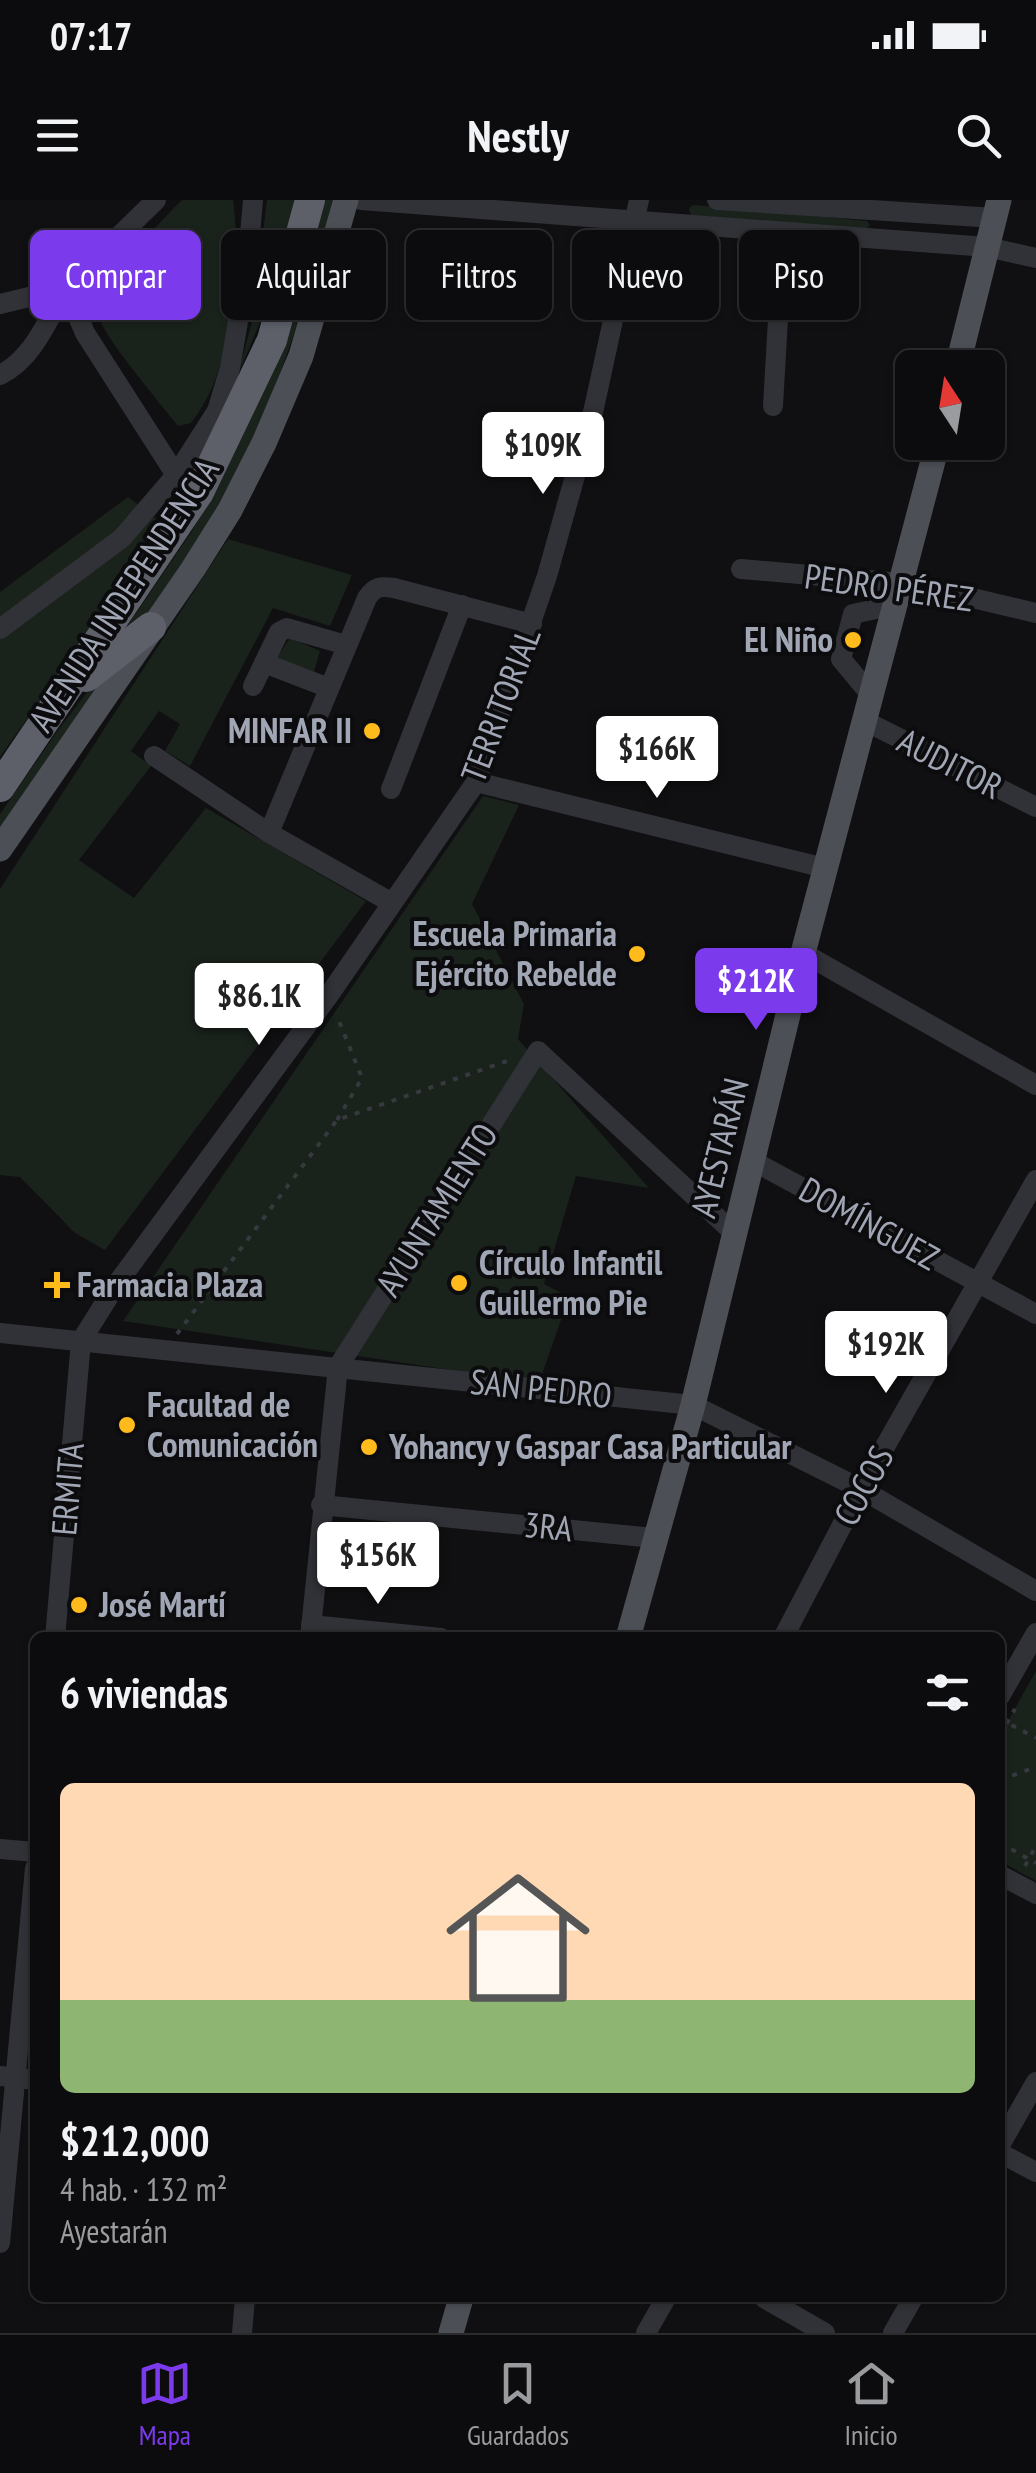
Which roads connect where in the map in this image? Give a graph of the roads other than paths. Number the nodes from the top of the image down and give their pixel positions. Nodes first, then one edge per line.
1 (156, 200) edge
2 (254, 200) edge
3 (310, 200) edge
4 (346, 200) edge
5 (718, 200) edge
6 (374, 201) edge
7 (459, 204) edge
8 (997, 209) edge
9 (638, 210) edge
10 (125, 230) edge
11 (769, 230) edge
12 (859, 237) edge
13 (987, 246) junction
14 (1036, 258) edge
15 (30, 297) edge
16 (0, 304) edge
17 (49, 320) edge
18 (80, 320) edge
19 (777, 320) edge
20 (961, 350) edge
21 (0, 375) edge
22 (773, 406) dead end
23 (933, 460) edge
24 (176, 475) junction
25 (741, 569) dead end
26 (897, 594) junction
27 (462, 606) junction
28 (1036, 613) edge
29 (532, 624) junction
30 (152, 626) junction
31 (0, 630) edge
32 (346, 645) junction
33 (264, 663) junction
34 (253, 686) dead end
35 (329, 688) junction
36 (64, 694) junction
37 (868, 708) junction
38 (154, 756) dead end
39 (476, 782) junction
40 (0, 787) edge
41 (392, 789) dead end
42 (1036, 807) edge
43 (269, 833) junction
44 (0, 849) edge
45 (826, 868) junction
46 (392, 904) junction
47 (803, 953) junction
48 (1036, 1084) edge
49 (755, 1162) junction
50 (1036, 1180) edge
51 (734, 1234) junction
52 (979, 1284) junction
53 (1036, 1314) edge
54 (0, 1333) edge
55 (81, 1340) junction
56 (338, 1367) junction
57 (693, 1405) junction
58 (861, 1489) junction
59 (321, 1505) junction
60 (654, 1538) junction
61 (1036, 1591) edge
62 (310, 1631) edge
63 (56, 1632) edge
64 (630, 1632) edge
65 (787, 1632) edge
66 (1036, 1633) edge
67 (1005, 1687) edge
68 (0, 1849) edge
69 (30, 1852) edge
70 (1008, 1879) edge
71 (1036, 1894) edge
72 (30, 1926) edge
73 (17, 2078) edge
74 (1036, 2082) edge
75 (1005, 2136) edge
76 (1005, 2156) edge
77 (1036, 2172) edge
78 (0, 2242) edge
79 (245, 2302) edge
80 (460, 2302) edge
81 (664, 2302) edge
82 (771, 2302) edge
83 (912, 2302) edge
84 (242, 2333) edge
85 (451, 2333) edge
86 (646, 2333) edge
87 (826, 2333) edge
88 (893, 2333) edge

1 - 10 street
2 - 24 street
3 - 36 highway, AVENIDA INDEPENDENCIA
4 - 30 main road, AVENIDA INDEPENDENCIA
5 - 8 street
6 - 7 street
7 - 9 street
8 - 13 main road
9 - 11 street
9 - 29 street, TERRITORIAL
12 - 13 street
13 - 14 street
13 - 20 main road
15 - 16 street
17 - 21 street
18 - 24 street
19 - 22 street
23 - 26 main road, AYESTARÁN
24 - 31 street
25 - 26 street, PEDRO PÉREZ
26 - 28 street, PEDRO PÉREZ
26 - 37 main road, AYESTARÁN
26 - 37 street
27 - 29 street
27 - 32 street
27 - 41 street
29 - 39 street, TERRITORIAL
30 - 36 highway
30 - 44 main road, AVENIDA INDEPENDENCIA
32 - 33 street
32 - 35 street
33 - 34 street
33 - 35 street
35 - 43 street
36 - 40 highway, AVENIDA INDEPENDENCIA
37 - 42 street, AUDITOR
37 - 45 main road, AYESTARÁN
38 - 43 street
39 - 45 street
39 - 46 street, TERRITORIAL
43 - 46 street
45 - 47 main road, AYESTARÁN
46 - 55 street, TERRITORIAL
47 - 48 street
47 - 49 main road, AYESTARÁN
49 - 51 main road, AYESTARÁN
49 - 52 street, DOMÍNGUEZ
50 - 52 street, COCOS
51 - 56 street, AYUNTAMIENTO
51 - 57 main road, AYESTARÁN
52 - 53 street, DOMÍNGUEZ
52 - 58 street, COCOS
54 - 55 street, SAN PEDRO
55 - 56 street, SAN PEDRO
55 - 63 street, ERMITA
56 - 57 street, SAN PEDRO
56 - 59 street, AYUNTAMIENTO
57 - 58 street, SAN PEDRO
57 - 60 main road, AYESTARÁN
58 - 61 street, SAN PEDRO
58 - 65 street, COCOS
59 - 60 street, 3RA
59 - 62 street, AYUNTAMIENTO
60 - 64 main road, AYESTARÁN
66 - 67 street
68 - 69 street
70 - 71 street
72 - 73 street
73 - 78 street
74 - 75 street
76 - 77 street
79 - 84 street
80 - 85 main road
81 - 86 street
82 - 87 street
83 - 88 street

